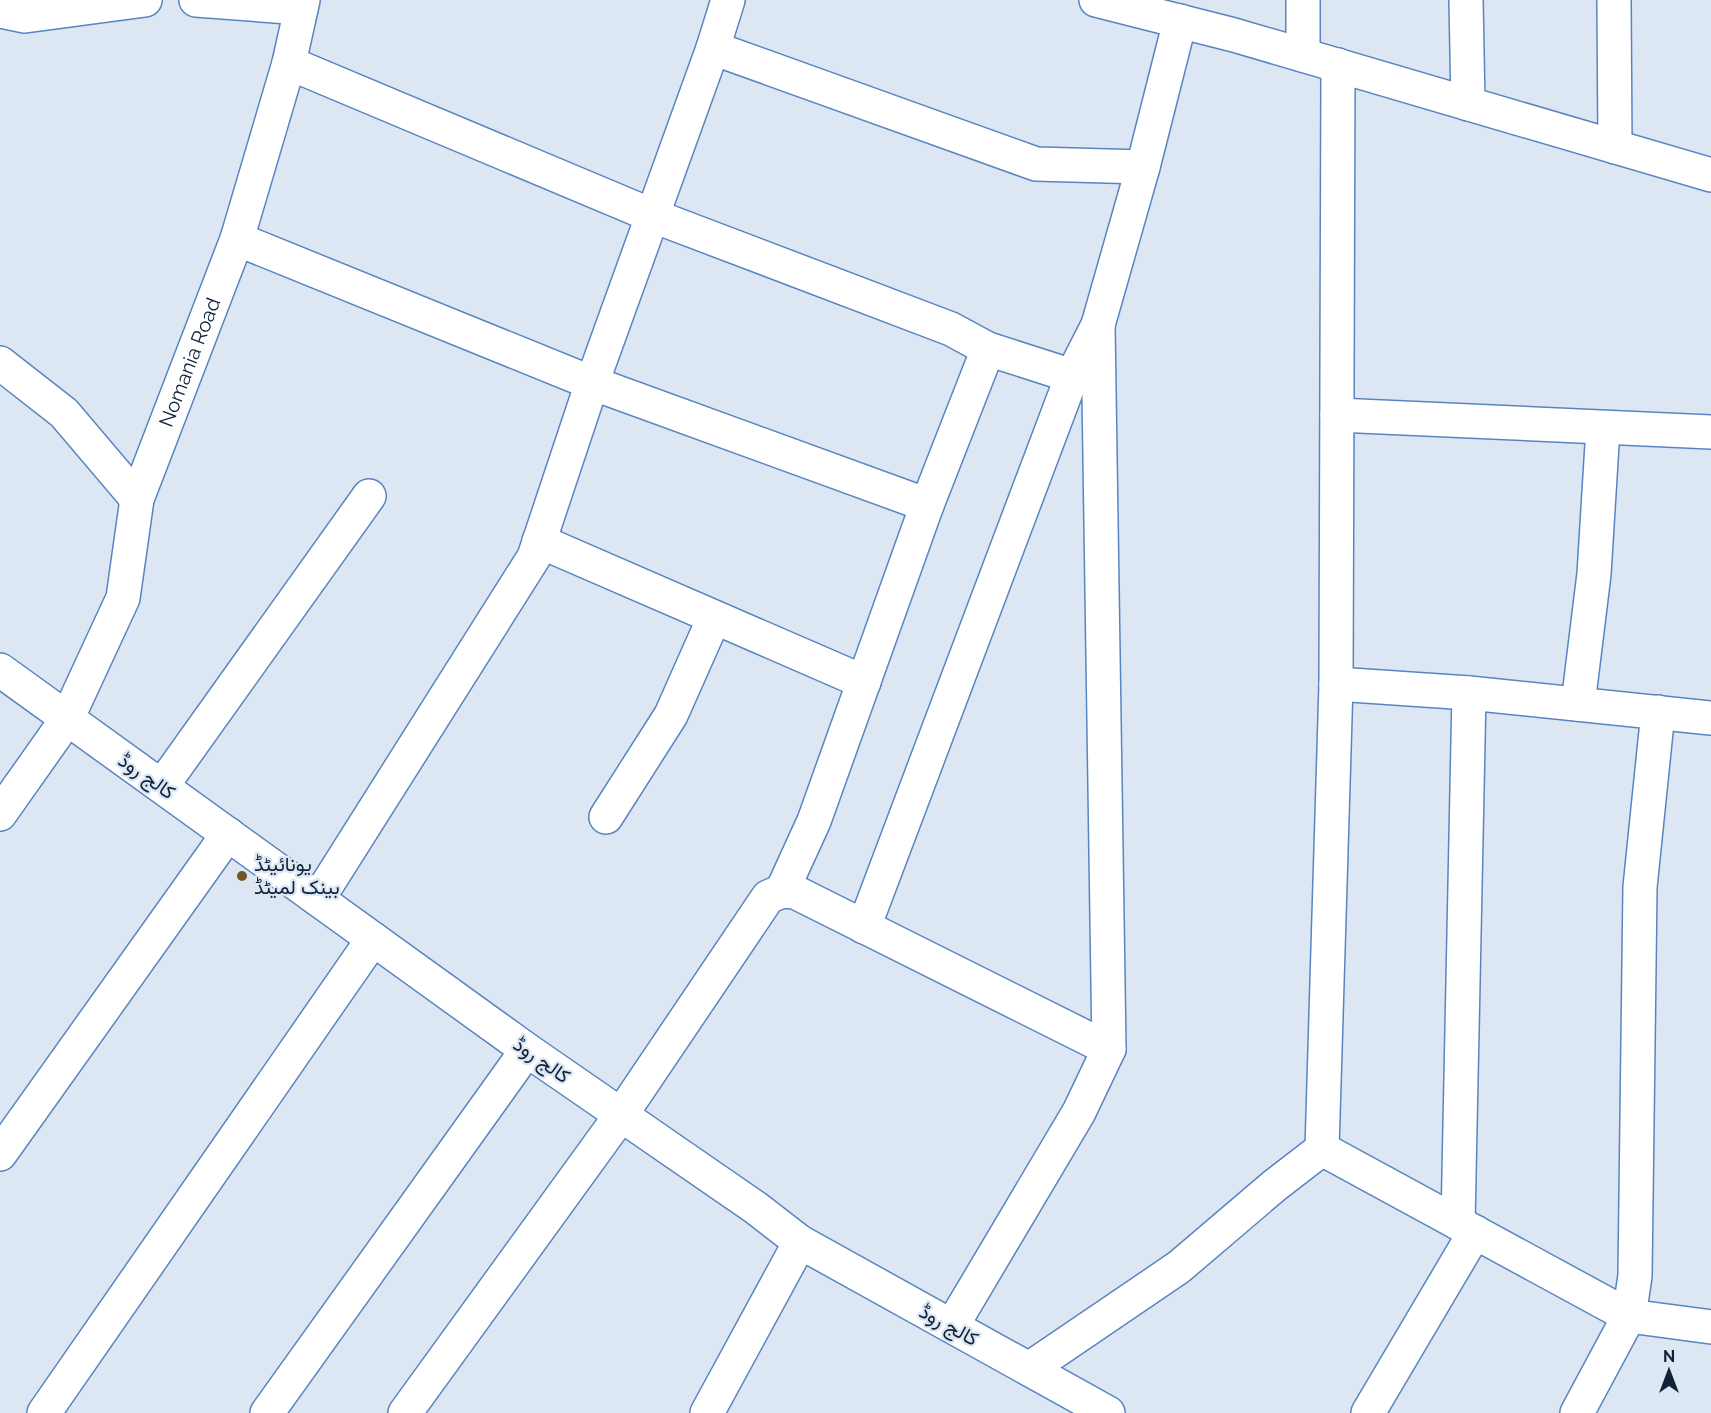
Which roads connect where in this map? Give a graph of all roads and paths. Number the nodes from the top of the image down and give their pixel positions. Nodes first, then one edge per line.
1 (145, 0) edge
2 (196, 0) edge
3 (728, 0) edge
4 (1096, 0) edge
5 (1303, 0) edge
6 (1466, 0) edge
7 (1614, 0) edge
8 (302, 4) edge
9 (0, 11) edge
10 (1180, 21) junction
11 (713, 48) junction
12 (1303, 55) junction
13 (289, 63) junction
14 (1338, 65) junction
15 (1468, 104) junction
16 (1615, 147) junction
17 (1143, 167) junction
18 (1711, 175) edge
19 (651, 215) junction
20 (237, 239) junction
21 (1098, 325) junction
22 (988, 349) junction
23 (0, 363) edge
24 (1072, 376) junction
25 (592, 383) junction
26 (1337, 415) junction
27 (1603, 428) junction
28 (1711, 432) edge
29 (369, 496) dead end
30 (137, 499) junction
31 (927, 505) junction
32 (539, 541) junction
33 (714, 618) junction
34 (0, 670) edge
35 (864, 682) junction
36 (1336, 684) junction
37 (1469, 693) junction
38 (1578, 704) junction
39 (1658, 712) junction
40 (1711, 718) edge
41 (67, 719) junction
42 (162, 786) junction
43 (0, 814) edge
44 (606, 817) dead end
45 (228, 834) junction
46 (782, 891) junction
47 (318, 899) junction
48 (864, 927) junction
49 (373, 939) junction
50 (1108, 1049) junction
51 (527, 1050) junction
52 (621, 1114) junction
53 (1322, 1149) junction
54 (0, 1154) edge
55 (1466, 1228) junction
56 (800, 1242) junction
57 (1629, 1316) junction
58 (952, 1326) junction
59 (1711, 1327) edge
60 (1029, 1369) junction
61 (44, 1413) edge
62 (267, 1413) edge
63 (405, 1413) edge
64 (707, 1413) edge
65 (1108, 1413) edge
66 (1368, 1413) edge
67 (1577, 1413) edge

1 - 9 street
2 - 8 street
3 - 11 street
4 - 10 street
5 - 12 street
6 - 15 street
7 - 16 street
8 - 13 street, Nomania Road
10 - 12 street
10 - 17 street
11 - 17 street
11 - 19 street
12 - 14 street
13 - 19 street
13 - 20 street, Nomania Road
14 - 15 street
14 - 26 street
15 - 16 street
16 - 18 street
17 - 21 street
19 - 22 street
19 - 25 street
20 - 25 street
20 - 30 street, Nomania Road
21 - 24 street
21 - 50 street
22 - 24 street
22 - 31 street
23 - 30 street
24 - 48 street
25 - 31 street
25 - 32 street
26 - 27 street
26 - 36 street
27 - 28 street
27 - 38 street
29 - 42 street
30 - 41 street, Nomania Road
31 - 35 street
32 - 33 street
32 - 47 street
33 - 35 street
33 - 44 street
34 - 41 street, کالج روڈ
35 - 46 street
36 - 37 street
36 - 53 street
37 - 38 street
37 - 55 street
38 - 39 street
39 - 40 street
39 - 57 street
41 - 42 street, کالج روڈ
41 - 43 street, Nomania Road
42 - 45 street, کالج روڈ
45 - 47 street, کالج روڈ
45 - 54 street
46 - 48 street
46 - 52 street
47 - 49 street, کالج روڈ
48 - 50 street
49 - 51 street, کالج روڈ
49 - 61 street
50 - 58 street
51 - 52 street, کالج روڈ
51 - 62 street
52 - 56 street, کالج روڈ
52 - 63 street
53 - 55 street
53 - 60 street
55 - 57 street
55 - 66 street
56 - 58 street, کالج روڈ
56 - 64 street
57 - 59 street
57 - 67 street
58 - 60 street, کالج روڈ
60 - 65 street, کالج روڈ

